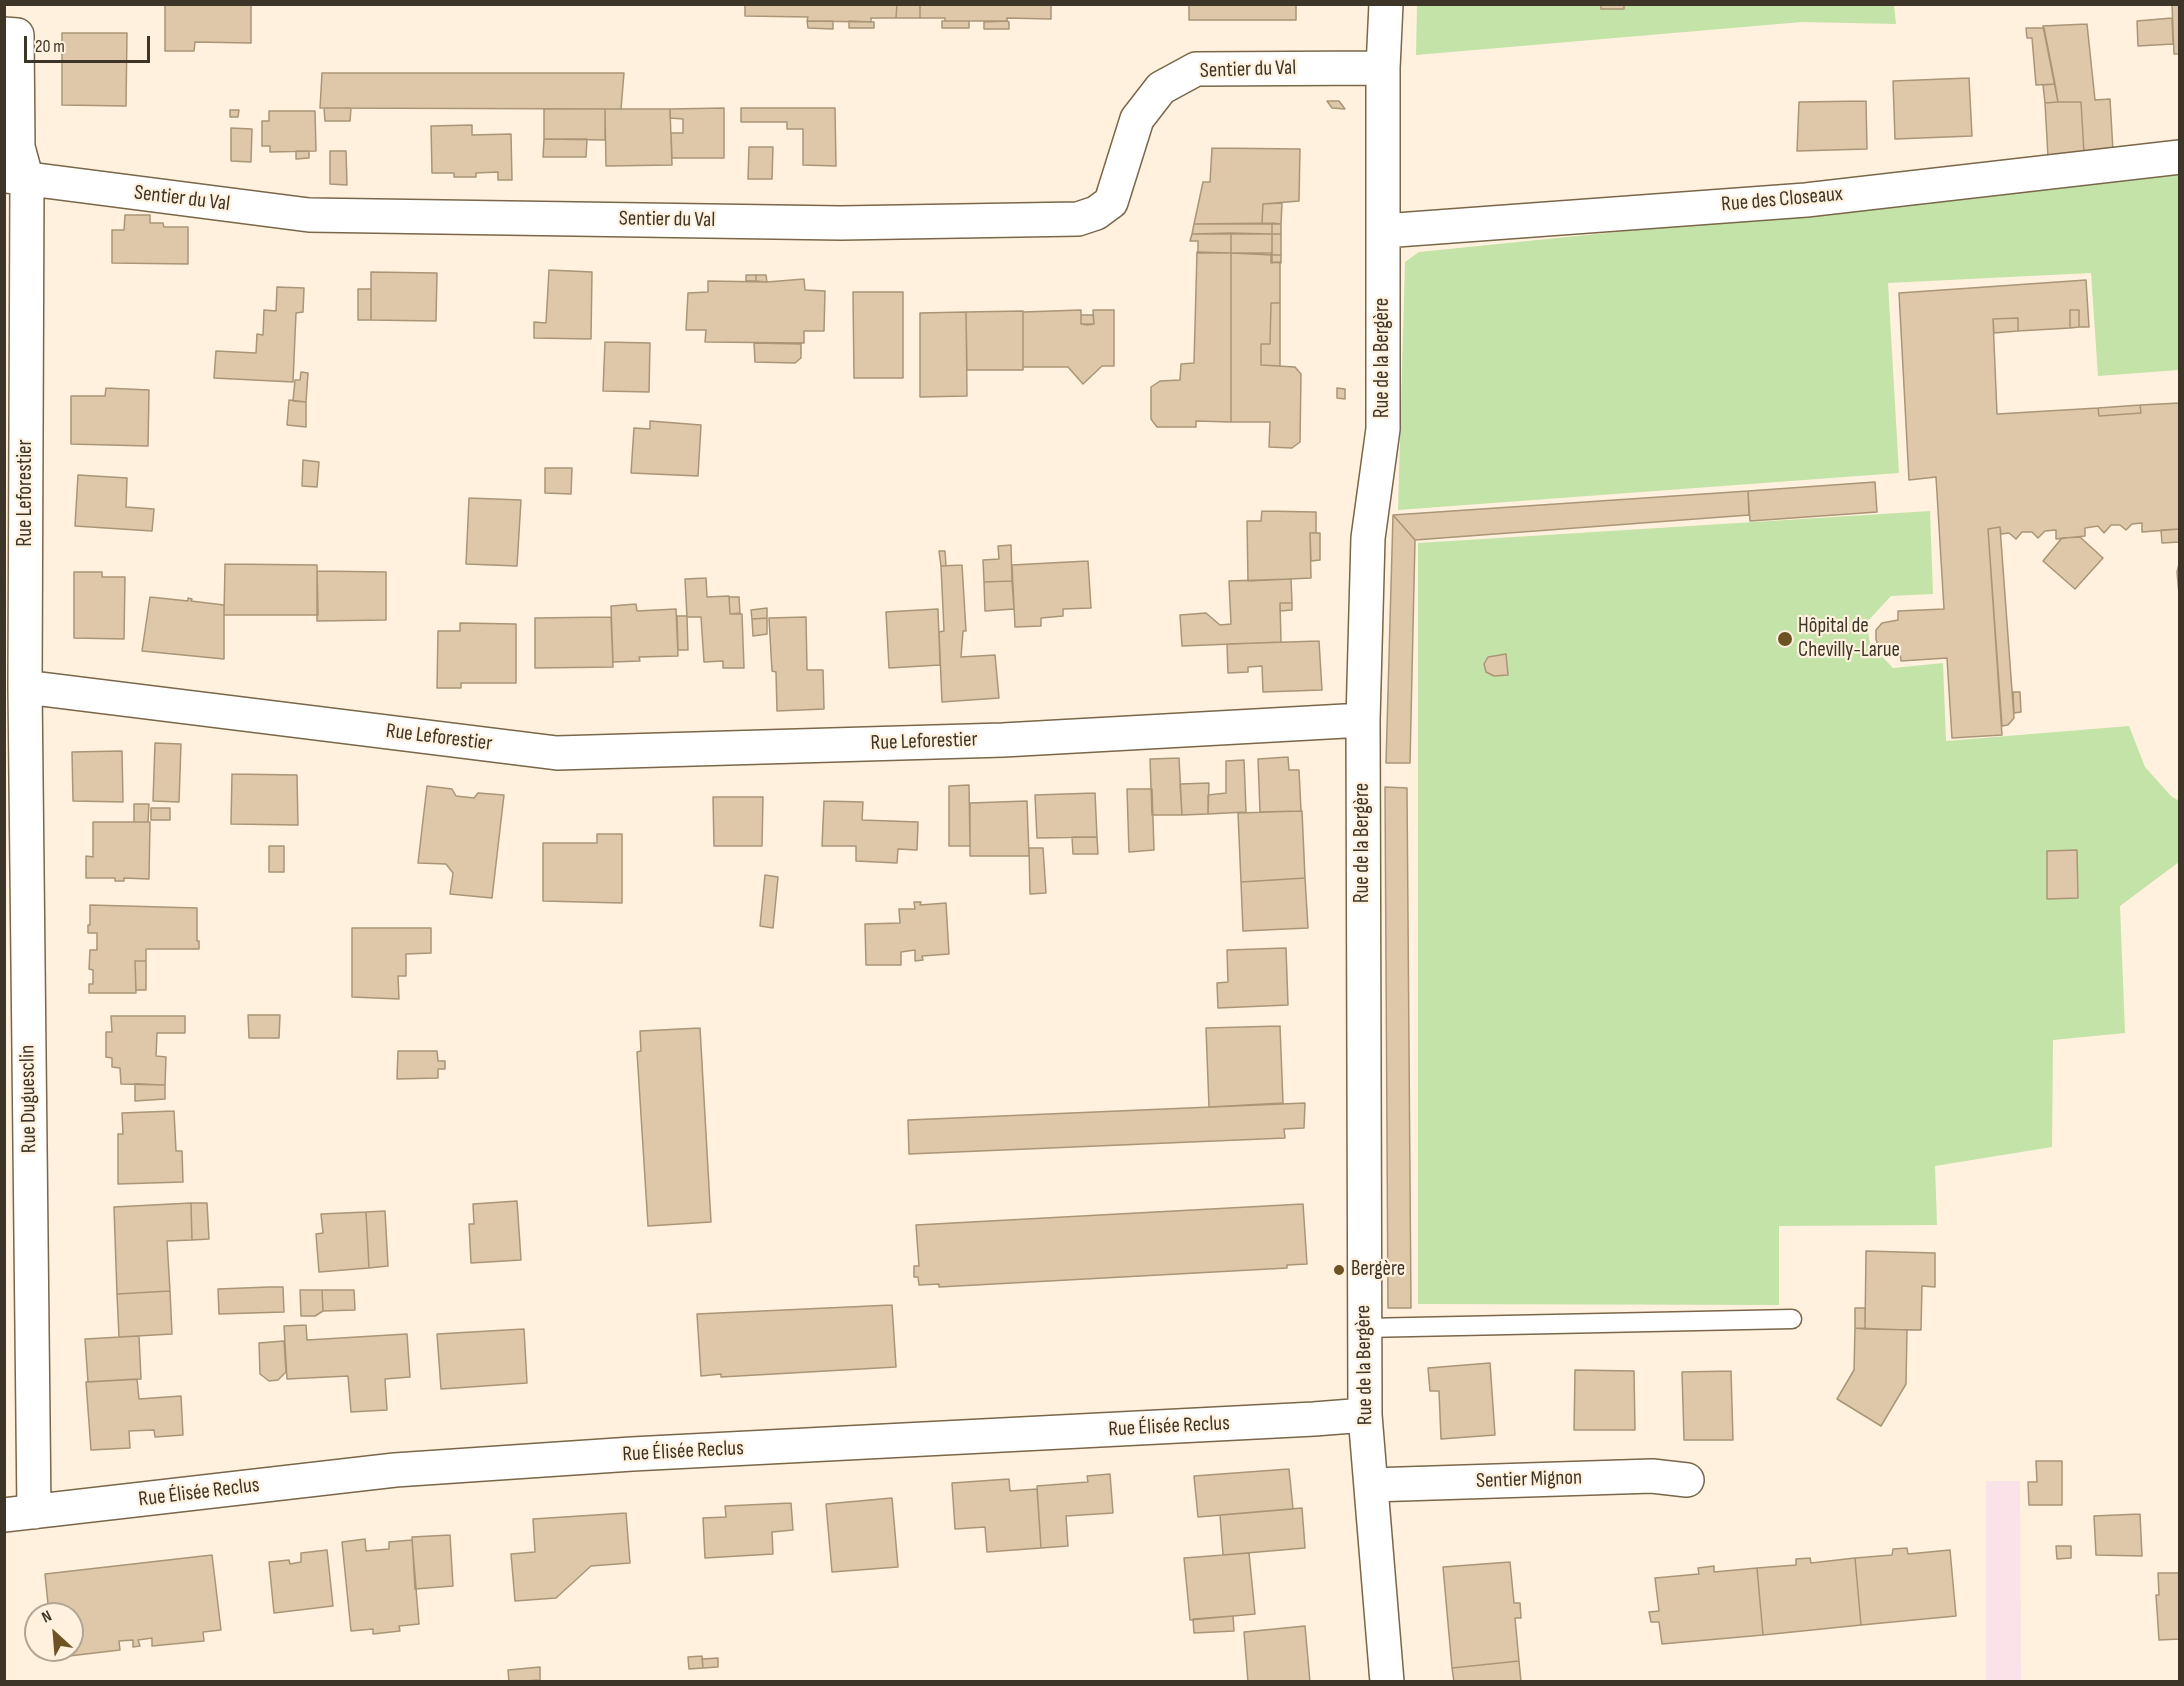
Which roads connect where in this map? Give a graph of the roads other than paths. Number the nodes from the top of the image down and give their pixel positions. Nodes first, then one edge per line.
1 (1386, 4) edge
2 (4, 34) edge
3 (1383, 68) junction
4 (2180, 158) edge
5 (16, 178) edge
6 (1383, 231) junction
7 (25, 687) junction
8 (1363, 720) junction
9 (1792, 1319) dead end
10 (1364, 1328) junction
11 (1365, 1415) junction
12 (1687, 1480) dead end
13 (1371, 1485) junction
14 (19, 1513) edge
15 (1387, 1682) edge

1 - 3 street, Rue de la Bergère
2 - 5 street
3 - 5 street, Sentier du Val
3 - 6 street, Rue de la Bergère
4 - 6 street, Rue des Closeaux
5 - 7 street, Rue Leforestier
6 - 8 street, Rue de la Bergère
7 - 8 street, Rue Leforestier
7 - 14 street, Rue Duguesclin
8 - 10 street, Rue de la Bergère
9 - 10 lane
10 - 11 street, Rue de la Bergère
11 - 13 street, Rue de la Bergère
11 - 14 street, Rue Élisée Reclus
12 - 13 street, Sentier Mignon
13 - 15 street, Rue de la Bergère

